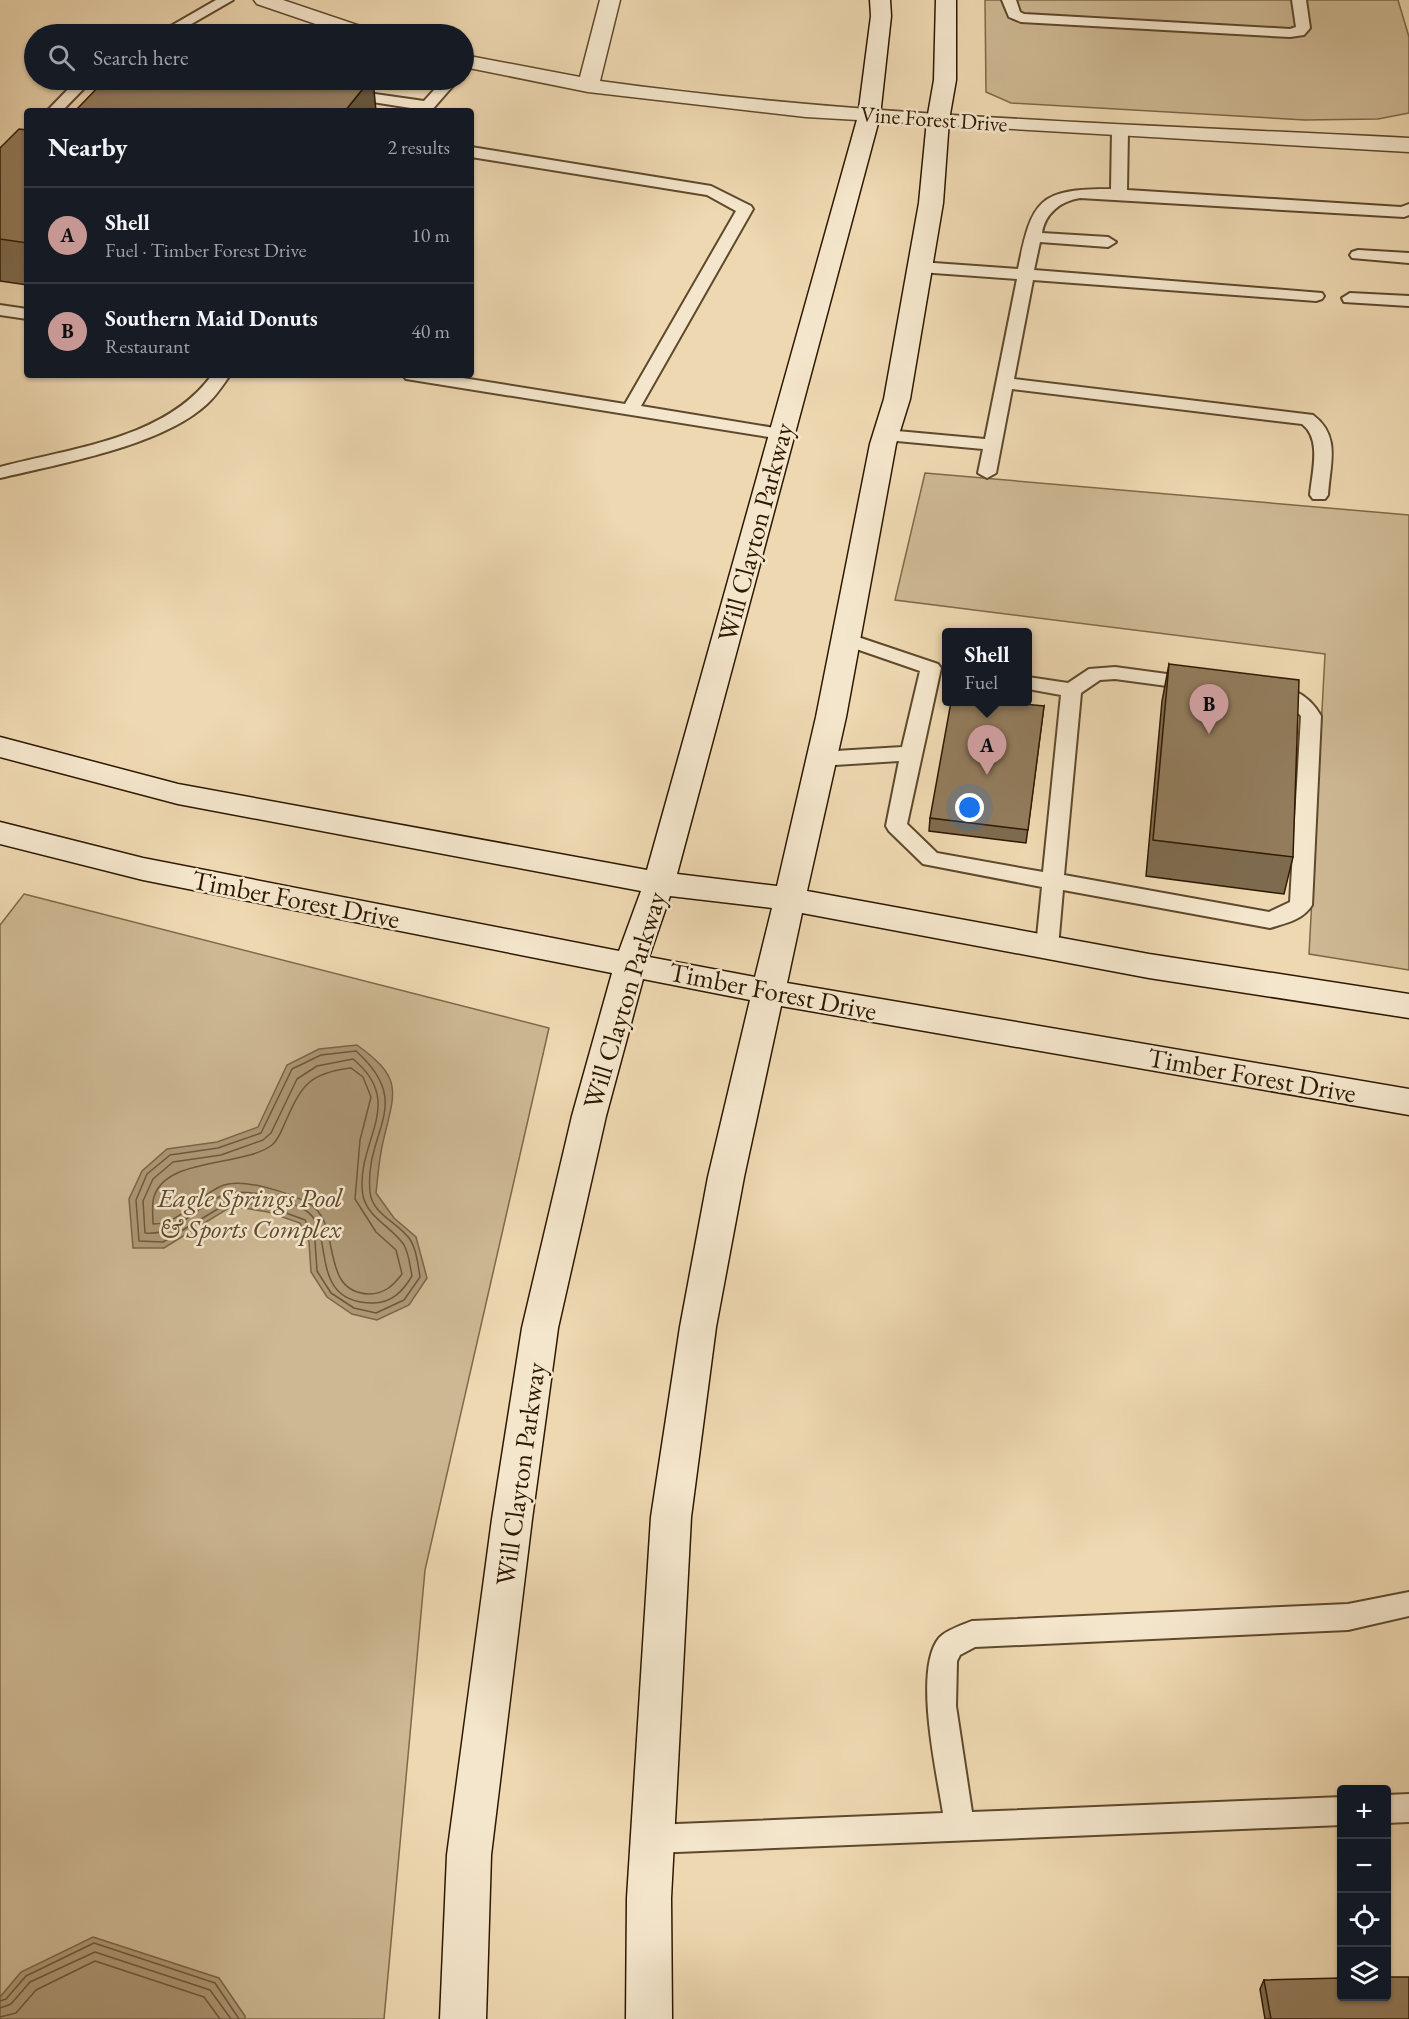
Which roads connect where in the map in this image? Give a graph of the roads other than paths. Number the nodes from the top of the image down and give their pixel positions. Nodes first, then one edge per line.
1 (226, 0) edge
2 (264, 0) edge
3 (610, 0) edge
4 (880, 0) edge
5 (946, 0) edge
6 (1009, 0) edge
7 (1299, 0) edge
8 (182, 24) edge
9 (332, 24) edge
10 (474, 66) edge
11 (588, 86) junction
12 (75, 90) edge
13 (442, 90) edge
14 (333, 92) edge
15 (57, 108) edge
16 (420, 108) edge
17 (426, 108) edge
18 (868, 116) junction
19 (938, 120) junction
20 (1120, 130) junction
21 (1409, 146) edge
22 (474, 152) edge
23 (1119, 194) junction
24 (1409, 208) edge
25 (1033, 237) junction
26 (1108, 242) dead end
27 (1358, 255) dead end
28 (1409, 258) edge
29 (920, 267) junction
30 (1025, 276) junction
31 (1316, 296) dead end
32 (1350, 298) dead end
33 (1409, 301) edge
34 (0, 310) edge
35 (24, 314) edge
36 (220, 378) edge
37 (431, 378) edge
38 (1005, 383) junction
39 (630, 410) junction
40 (781, 434) junction
41 (886, 435) junction
42 (993, 445) junction
43 (0, 473) edge
44 (987, 473) dead end
45 (1318, 495) dead end
46 (846, 639) junction
47 (939, 669) edge
48 (1032, 684) edge
49 (1217, 686) edge
50 (1071, 690) junction
51 (1250, 690) edge
52 (0, 747) edge
53 (911, 753) junction
54 (819, 759) junction
55 (0, 832) edge
56 (1053, 880) junction
57 (659, 883) junction
58 (789, 899) junction
59 (1047, 947) junction
60 (631, 963) junction
61 (768, 992) junction
62 (1409, 1006) edge
63 (1409, 1102) edge
64 (1409, 1604) edge
65 (1409, 1808) edge
66 (1391, 1809) edge
67 (1337, 1811) edge
68 (960, 1826) junction
69 (652, 1839) junction
70 (463, 2019) edge
71 (649, 2019) edge

1 - 8 lane
2 - 9 main road
3 - 11 main road
4 - 18 main road, Will Clayton Parkway
5 - 19 main road
6 - 7 lane
10 - 11 main road, Vine Forest Drive
11 - 18 main road, Vine Forest Drive
12 - 15 lane
13 - 17 lane
14 - 16 lane
18 - 19 main road, Vine Forest Drive
18 - 40 main road, Will Clayton Parkway
19 - 20 main road, Vine Forest Drive
19 - 29 main road
20 - 21 main road, Vine Forest Drive
20 - 23 lane
22 - 39 lane
23 - 24 lane
23 - 25 lane
25 - 26 lane
25 - 30 lane
27 - 28 lane
29 - 30 lane
29 - 41 main road
30 - 31 lane
30 - 38 lane
32 - 33 lane
34 - 35 lane
36 - 43 lane
37 - 39 lane
38 - 42 lane
38 - 45 lane
39 - 40 lane
40 - 57 main road, Will Clayton Parkway
41 - 42 lane
41 - 46 main road
42 - 44 lane
46 - 47 lane
46 - 54 main road
47 - 53 lane
48 - 50 lane
49 - 50 lane
50 - 56 lane
51 - 56 lane
52 - 57 main road
53 - 54 lane
53 - 56 lane
54 - 58 main road
55 - 60 main road, Timber Forest Drive
56 - 59 lane
57 - 58 main road
57 - 60 main road, Will Clayton Parkway
58 - 59 main road
58 - 61 main road
59 - 62 main road
60 - 61 main road, Timber Forest Drive
60 - 70 main road, Will Clayton Parkway
61 - 63 main road, Timber Forest Drive
61 - 69 main road
64 - 68 lane
65 - 66 lane
67 - 68 lane
68 - 69 lane
69 - 71 main road

